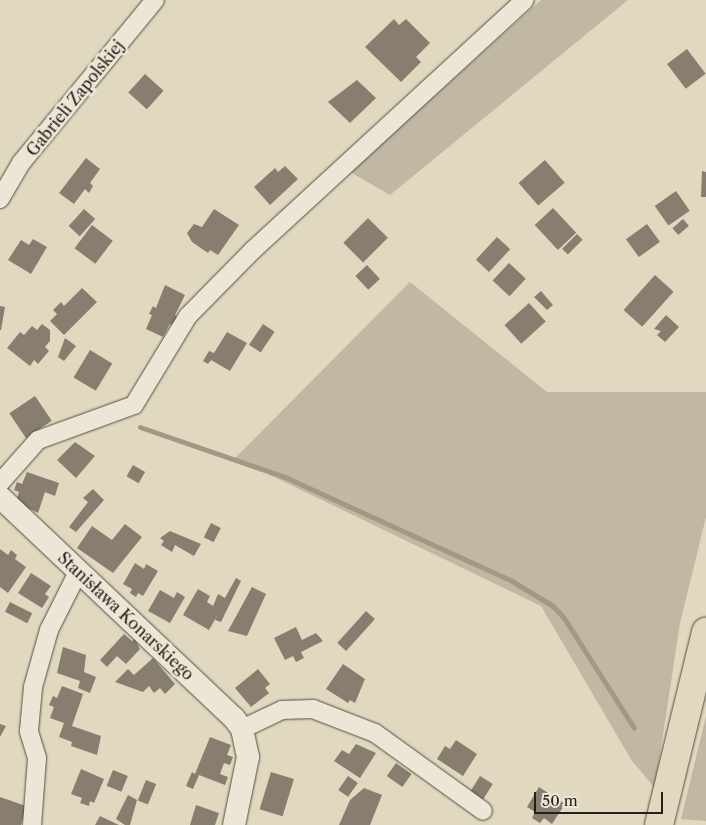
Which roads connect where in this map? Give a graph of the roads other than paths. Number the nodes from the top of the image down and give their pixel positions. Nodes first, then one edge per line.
1 (156, 0) edge
2 (525, 0) edge
3 (0, 199) edge
4 (0, 483) edge
5 (3, 506) edge
6 (78, 572) junction
7 (706, 632) edge
8 (242, 730) junction
9 (483, 811) dead end
10 (32, 825) edge
11 (234, 825) edge
12 (659, 825) edge

1 - 3 street, Gabrieli Zapolskiej
2 - 4 street
5 - 6 street, Stanisława Konarskiego
6 - 8 street, Stanisława Konarskiego
6 - 10 street
7 - 12 main road
8 - 9 street
8 - 11 street, Stanisława Konarskiego

